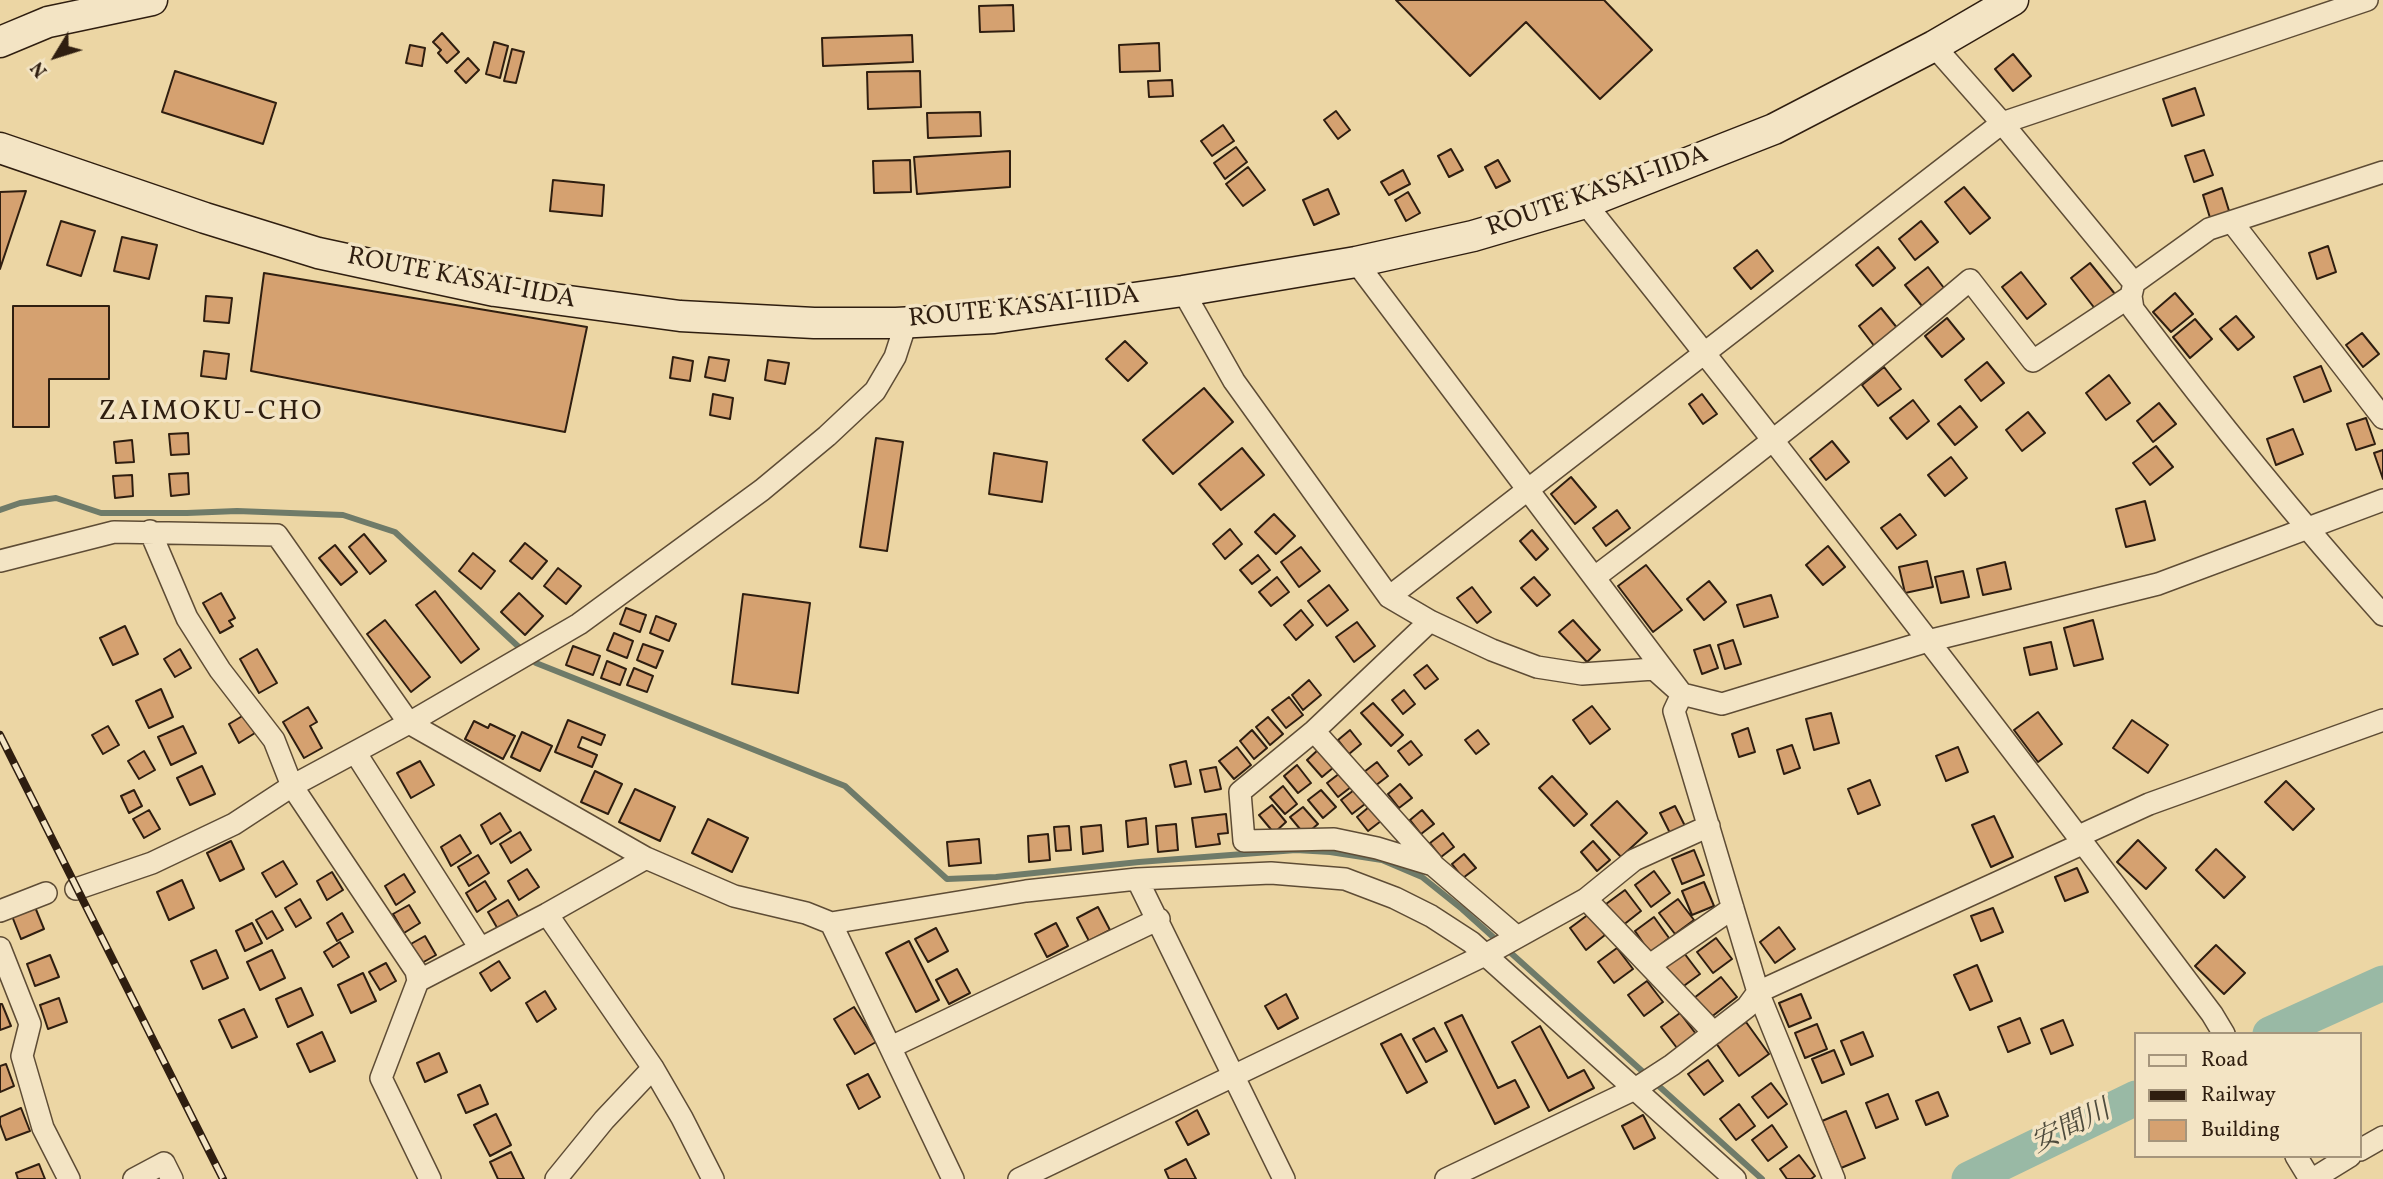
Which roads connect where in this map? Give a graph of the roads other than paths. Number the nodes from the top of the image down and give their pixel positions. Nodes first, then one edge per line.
1 (152, 0) edge
2 (2013, 0) edge
3 (2367, 0) edge
4 (0, 42) edge
5 (1934, 46) junction
6 (2002, 123) junction
7 (0, 148) edge
8 (2383, 172) edge
9 (1585, 203) junction
10 (2232, 222) junction
11 (1356, 262) junction
12 (2133, 290) junction
13 (1183, 291) junction
14 (906, 323) junction
15 (1705, 353) junction
16 (2383, 418) edge
17 (1773, 442) junction
18 (1528, 490) junction
19 (2383, 500) edge
20 (2306, 530) junction
21 (150, 531) junction
22 (0, 561) edge
23 (1595, 577) junction
24 (1389, 597) junction
25 (2383, 615) edge
26 (1430, 621) junction
27 (1928, 641) junction
28 (1682, 694) junction
29 (2383, 720) edge
30 (409, 723) junction
31 (1314, 731) junction
32 (355, 752) junction
33 (292, 786) junction
34 (1709, 826) junction
35 (2081, 839) junction
36 (646, 858) junction
37 (1433, 865) junction
38 (1137, 879) junction
39 (76, 889) dead end
40 (46, 893) dead end
41 (1586, 899) junction
42 (1733, 908) junction
43 (0, 911) edge
44 (547, 914) junction
45 (1159, 919) junction
46 (831, 923) junction
47 (1515, 937) junction
48 (0, 948) edge
49 (480, 948) junction
50 (1489, 952) junction
51 (1650, 965) junction
52 (418, 981) junction
53 (1758, 992) junction
54 (2223, 1032) edge
55 (1714, 1033) junction
56 (891, 1047) junction
57 (653, 1068) junction
58 (1235, 1076) junction
59 (1638, 1087) junction
60 (2383, 1136) edge
61 (2362, 1149) edge
62 (2297, 1158) edge
63 (2347, 1158) edge
64 (69, 1179) edge
65 (134, 1179) edge
66 (172, 1179) edge
67 (430, 1179) edge
68 (556, 1179) edge
69 (713, 1179) edge
70 (954, 1179) edge
71 (1019, 1179) edge
72 (1284, 1179) edge
73 (1446, 1179) edge
74 (1735, 1179) edge
75 (1834, 1179) edge
76 (2311, 1179) edge

1 - 4 main road
2 - 5 main road, ROUTE KASAI-IIDA
3 - 6 street
5 - 6 street
5 - 9 main road, ROUTE KASAI-IIDA
6 - 12 street
6 - 15 street
7 - 14 main road, ROUTE KASAI-IIDA
8 - 10 street
9 - 11 main road, ROUTE KASAI-IIDA
9 - 15 street
10 - 12 street
10 - 16 street
11 - 13 main road, ROUTE KASAI-IIDA
11 - 18 street
12 - 17 street
12 - 20 street
13 - 14 main road, ROUTE KASAI-IIDA
13 - 24 street
14 - 30 street
15 - 17 street
15 - 18 street
17 - 23 street
17 - 27 street
18 - 23 street
18 - 24 street
19 - 20 street
20 - 25 street
20 - 27 street
21 - 22 street
21 - 30 street
21 - 33 street
23 - 28 street
24 - 26 street
26 - 28 street
26 - 31 street
27 - 28 street
27 - 35 street
28 - 34 street
29 - 35 street
30 - 32 street
30 - 36 street
31 - 37 street
31 - 37 street
32 - 33 street
32 - 49 street
33 - 39 street
33 - 52 street
34 - 41 street
34 - 42 street
35 - 53 street
35 - 54 street
36 - 44 street
36 - 46 street
37 - 47 street
38 - 45 street
38 - 46 street
38 - 50 street
40 - 43 street
41 - 47 street
41 - 51 street
42 - 51 street
42 - 53 street
44 - 49 street
44 - 57 street
45 - 56 street
45 - 58 street
46 - 56 street
47 - 50 street
48 - 64 street
49 - 52 street
50 - 58 street
50 - 59 street
51 - 55 street
52 - 67 street
53 - 55 street
53 - 75 street
55 - 59 street
56 - 70 street
57 - 68 street
57 - 69 street
58 - 71 street
58 - 72 street
59 - 73 street
59 - 74 street
60 - 61 street
62 - 76 street
63 - 76 street
65 - 66 street

